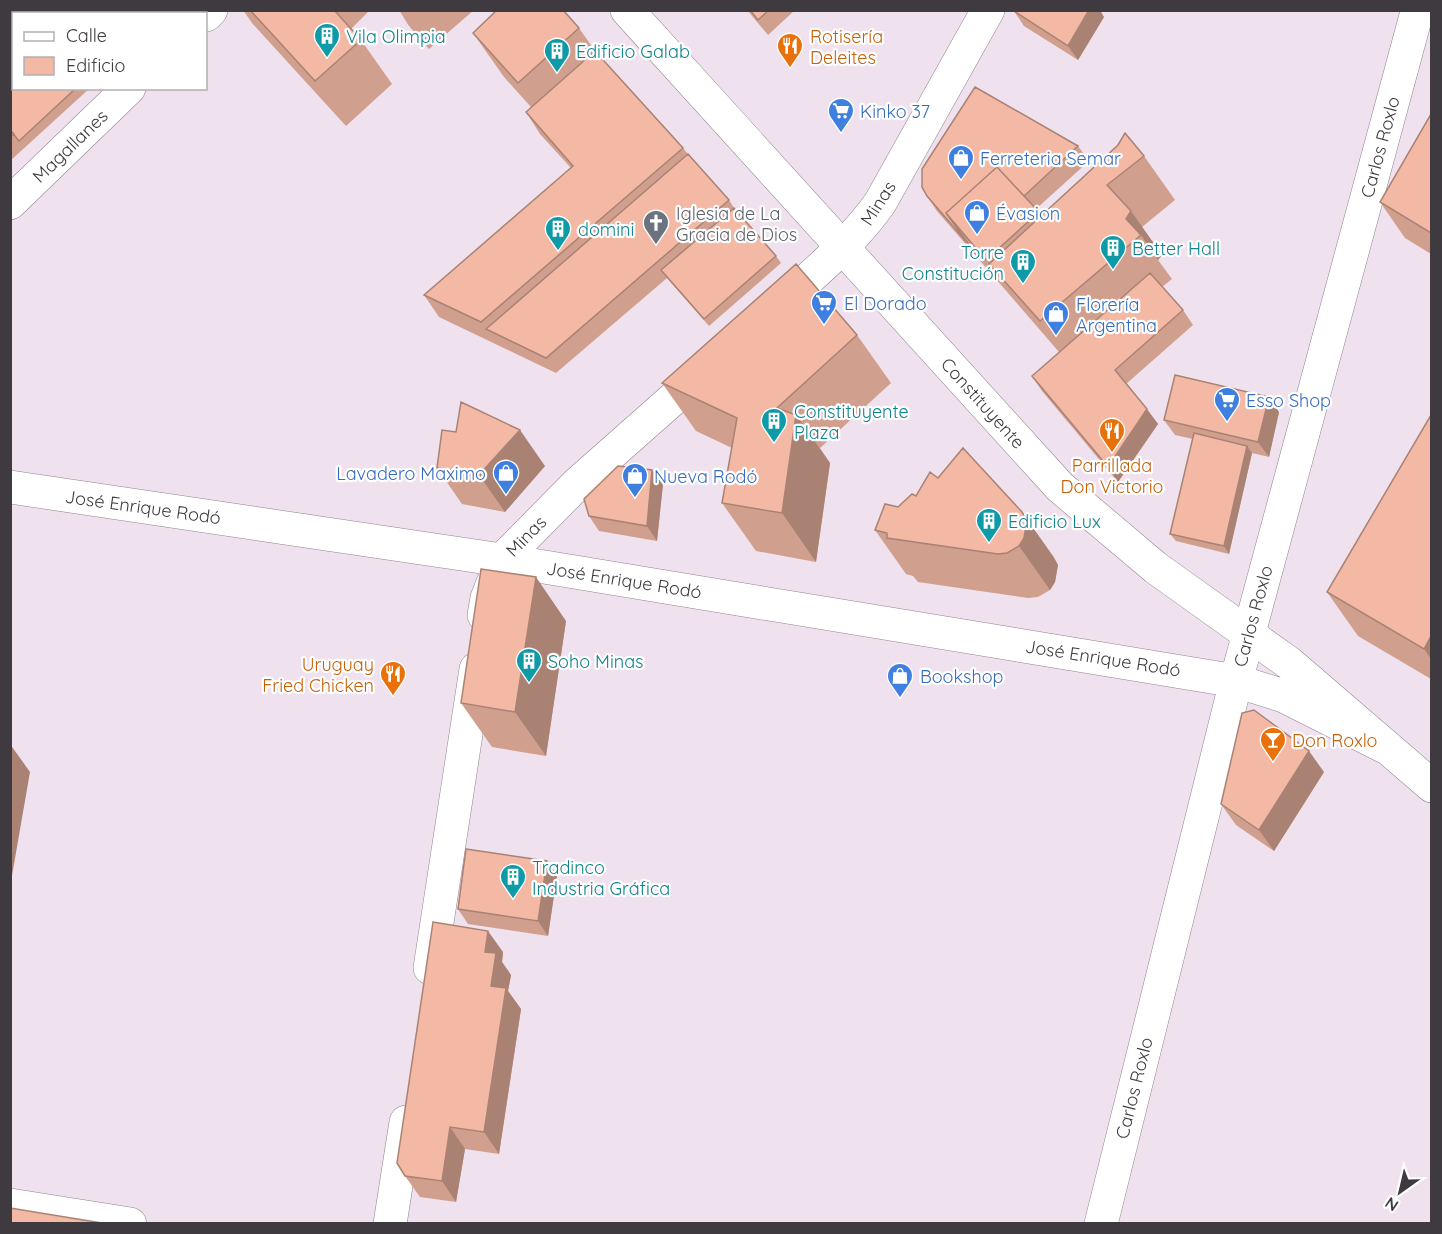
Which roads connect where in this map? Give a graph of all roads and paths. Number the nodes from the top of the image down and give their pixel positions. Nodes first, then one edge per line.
1 (627, 10) edge
2 (988, 10) edge
3 (1421, 14) edge
4 (127, 90) edge
5 (10, 203) edge
6 (843, 249) junction
7 (754, 327) edge
8 (728, 350) edge
9 (10, 487) edge
10 (502, 560) junction
11 (1248, 634) junction
12 (1236, 681) junction
13 (1385, 747) junction
14 (1431, 786) edge
15 (425, 999) edge
16 (410, 1094) edge
17 (10, 1205) edge
18 (130, 1224) edge
19 (390, 1224) edge
20 (1101, 1224) edge

1 - 6 street, Constituyente
2 - 6 street, Minas
3 - 11 street, Carlos Roxlo
4 - 5 street, Magallanes
6 - 7 street, Minas
6 - 11 street, Constituyente
8 - 10 street, Minas
9 - 10 street, José Enrique Rodó
10 - 12 street, José Enrique Rodó
10 - 15 street, Minas
11 - 12 street, Carlos Roxlo
11 - 13 street, Constituyente
12 - 13 street, Constituyente
12 - 20 street, Carlos Roxlo
13 - 14 street, Constituyente
16 - 19 street
17 - 18 street

